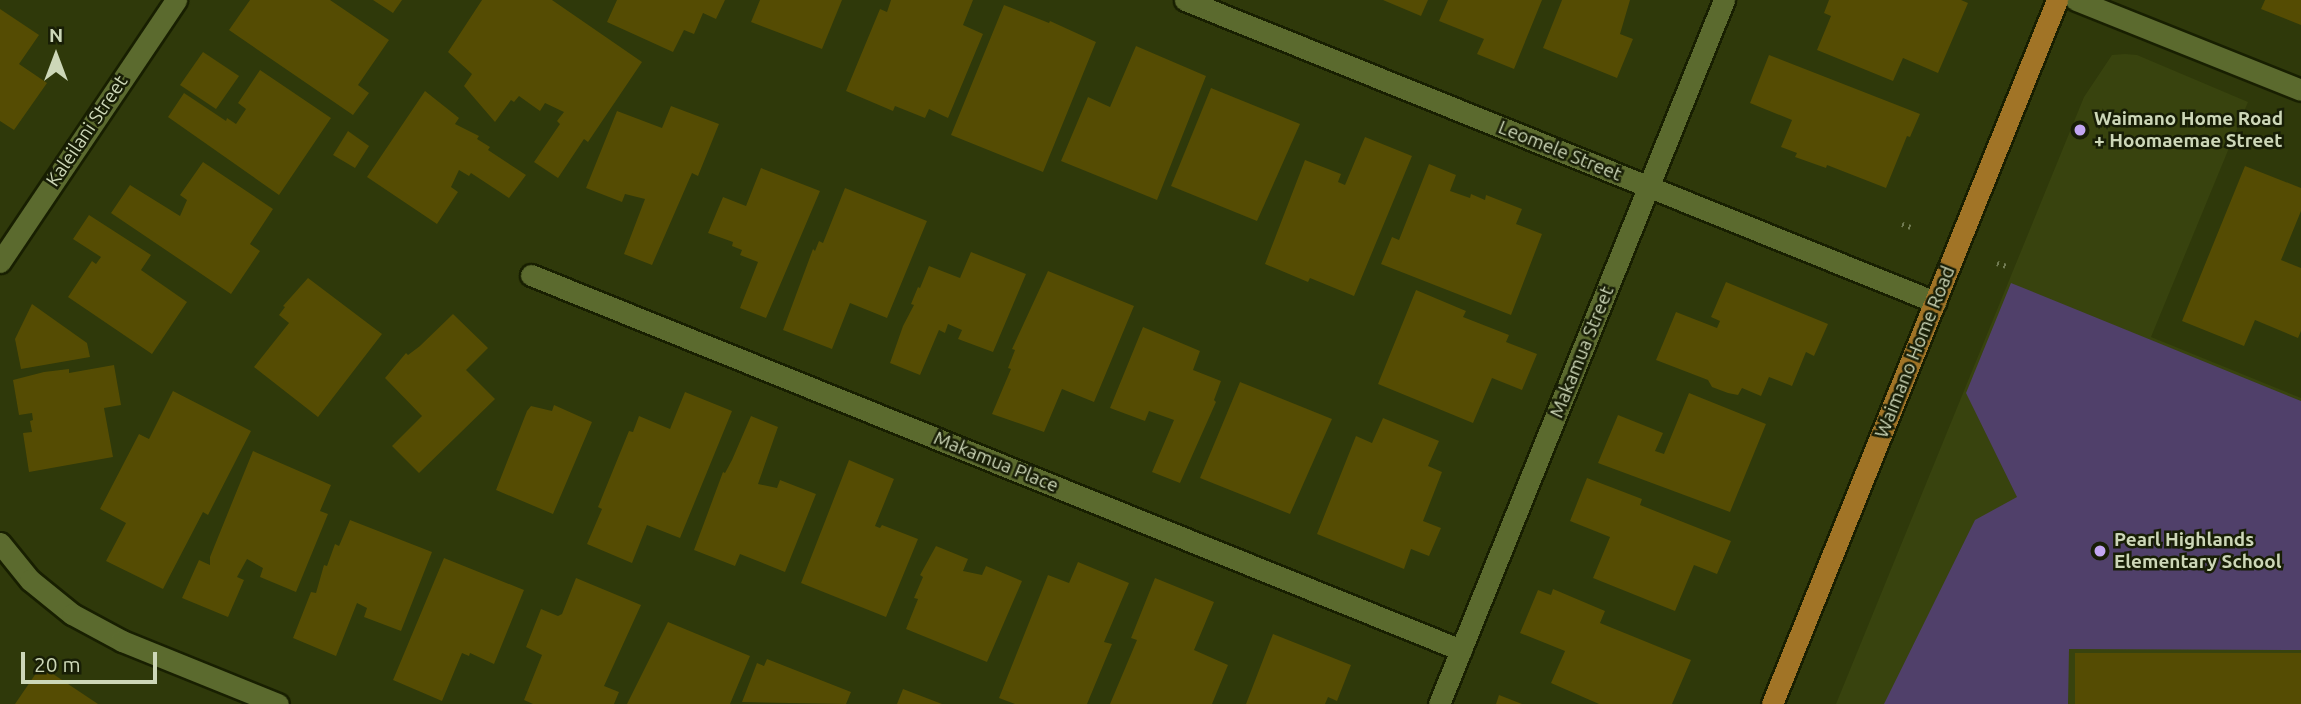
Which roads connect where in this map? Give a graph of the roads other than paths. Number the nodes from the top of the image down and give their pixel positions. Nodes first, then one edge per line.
1 (176, 0) edge
2 (1185, 0) edge
3 (1724, 0) edge
4 (2057, 0) edge
5 (2076, 0) edge
6 (2301, 90) edge
7 (1649, 187) junction
8 (0, 262) edge
9 (531, 275) dead end
10 (1936, 302) junction
11 (0, 543) edge
12 (1461, 650) junction
13 (278, 704) edge
14 (1439, 704) edge
15 (1772, 704) edge

1 - 8 street, Kaleilani Street
2 - 7 street, Leomele Street
3 - 7 street, Makamua Street
4 - 10 main road, Waimano Home Road
5 - 6 street
7 - 10 street, Leomele Street
7 - 12 street, Makamua Street
9 - 12 street, Makamua Place
10 - 15 main road, Waimano Home Road
11 - 13 street
12 - 14 street, Makamua Street

